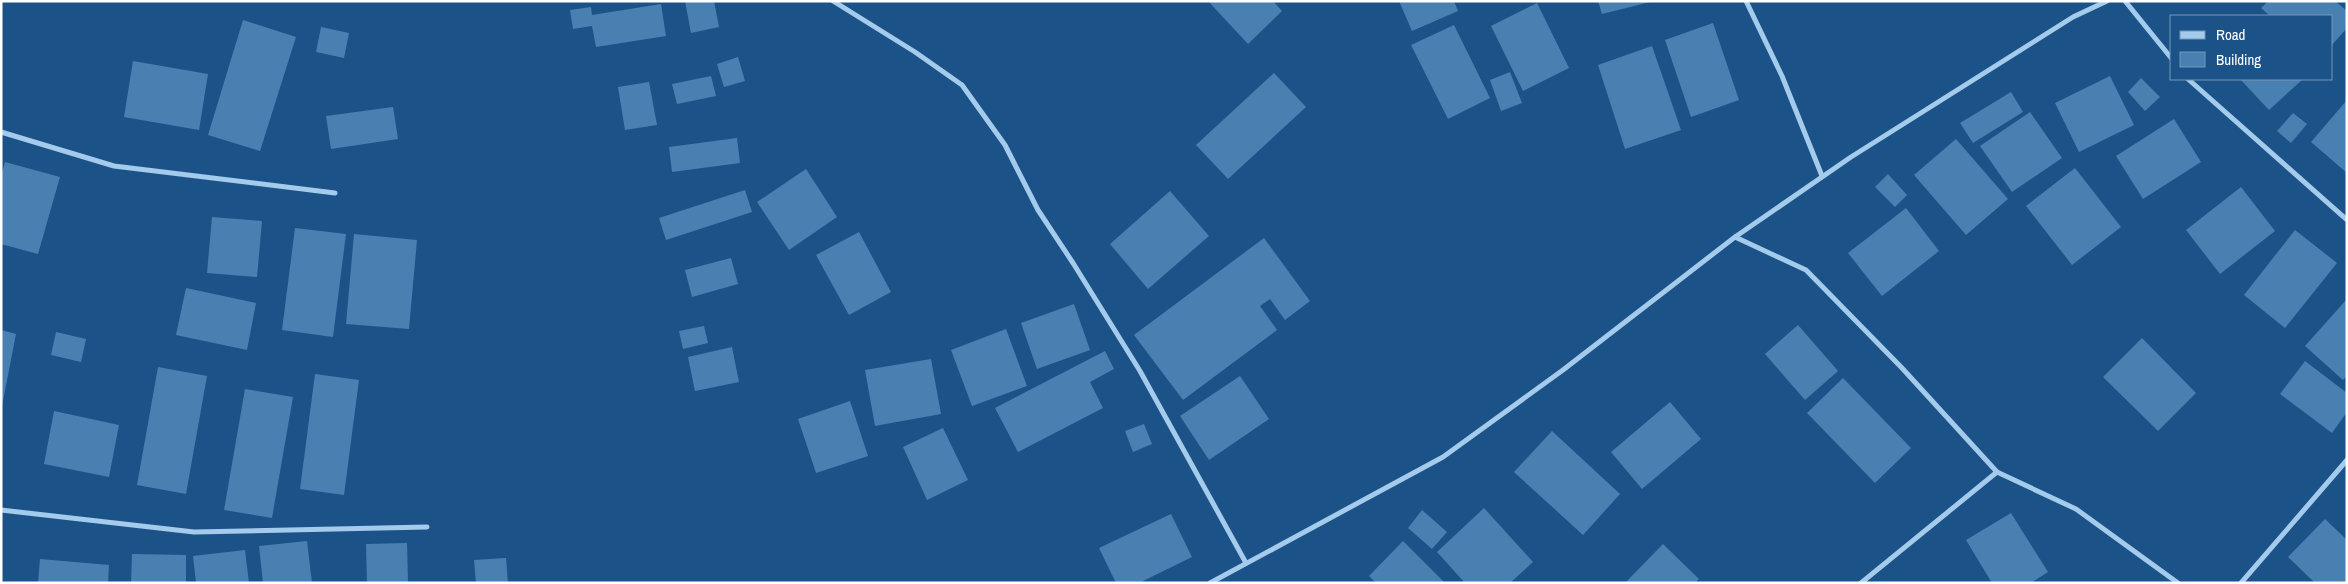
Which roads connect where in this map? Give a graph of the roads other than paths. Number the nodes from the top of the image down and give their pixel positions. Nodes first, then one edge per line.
1 (833, 1) edge
2 (1746, 1) edge
3 (2107, 1) edge
4 (2125, 1) edge
5 (2170, 57) edge
6 (2189, 80) edge
7 (1, 132) edge
8 (1822, 176) junction
9 (334, 193) dead end
10 (2347, 220) edge
11 (1735, 237) junction
12 (2347, 460) edge
13 (1997, 472) junction
14 (1, 510) edge
15 (427, 527) dead end
16 (1246, 563) junction
17 (1210, 583) edge
18 (1861, 583) edge
19 (2178, 583) edge
20 (2241, 583) edge

1 - 16 street
2 - 8 street
3 - 8 street
4 - 5 street
6 - 10 street
7 - 9 street
8 - 11 street
11 - 13 street
11 - 16 street
12 - 20 street
13 - 18 street
13 - 19 street
14 - 15 street
16 - 17 street

